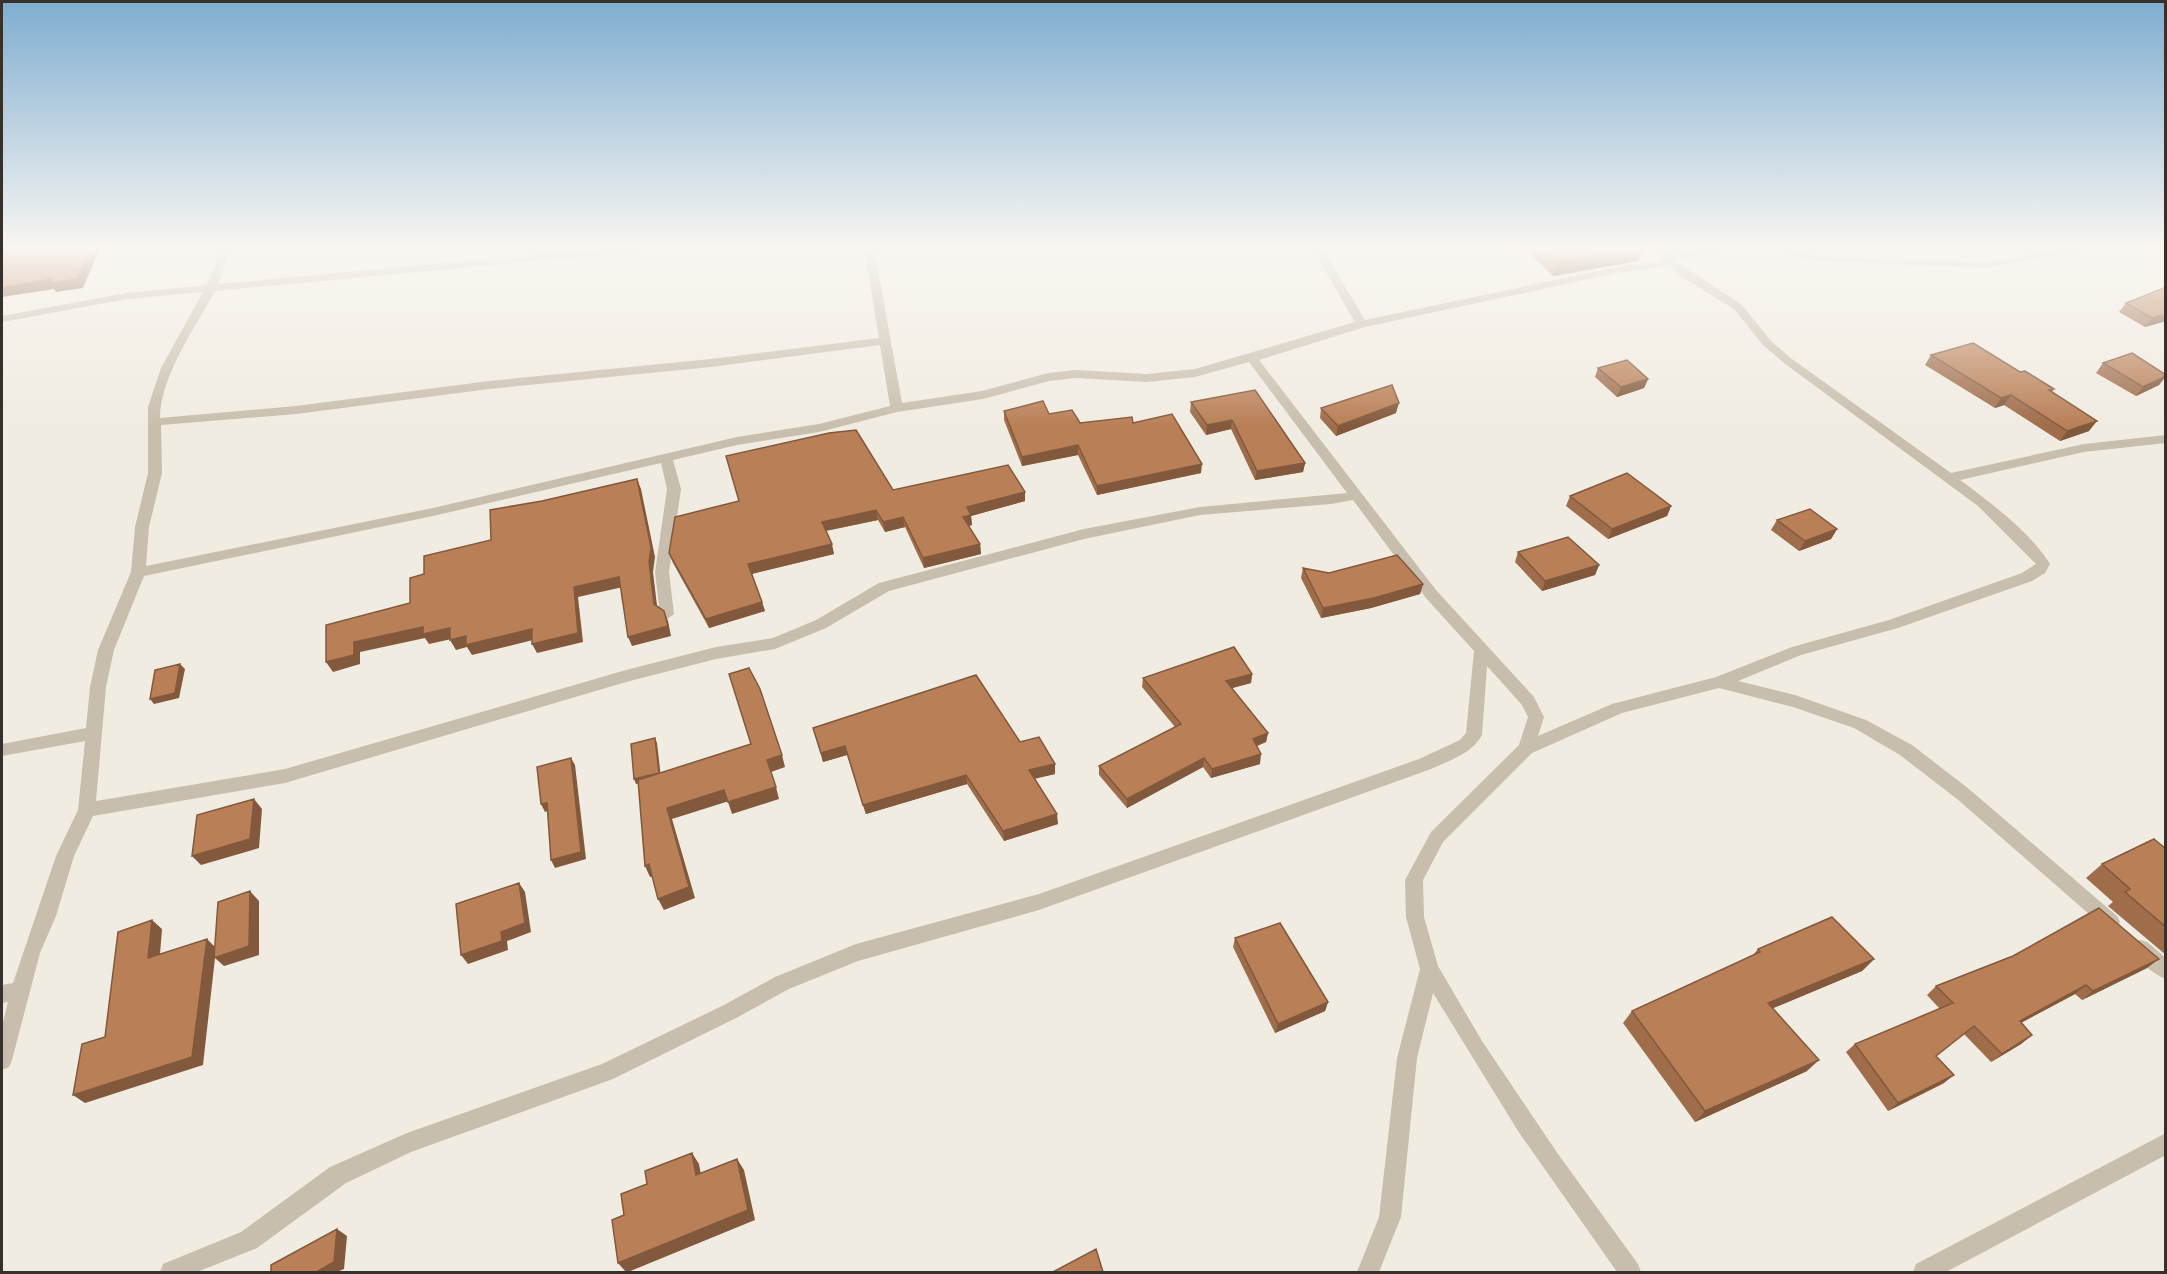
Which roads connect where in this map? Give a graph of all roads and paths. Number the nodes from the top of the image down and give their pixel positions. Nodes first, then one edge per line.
1 (65, 307) edge
2 (200, 307) edge
3 (879, 307) edge
4 (1352, 307) edge
5 (1440, 307) edge
6 (1738, 307) edge
7 (2, 319) edge
8 (1362, 324) junction
9 (885, 341) junction
10 (1252, 358) junction
11 (897, 408) junction
12 (153, 422) junction
13 (2166, 439) edge
14 (666, 458) junction
15 (1950, 478) junction
16 (1357, 495) junction
17 (138, 572) junction
18 (667, 614) edge
19 (1481, 652) junction
20 (1719, 682) junction
21 (94, 734) junction
22 (1526, 748) junction
23 (2, 750) edge
24 (87, 810) junction
25 (1429, 969) junction
26 (2166, 970) edge
27 (21, 991) junction
28 (2, 994) edge
29 (2, 1060) edge
30 (2166, 1143) edge
31 (171, 1272) edge
32 (1368, 1272) edge
33 (1630, 1272) edge
34 (1924, 1272) edge

1 - 7 street
2 - 12 street
3 - 9 street
4 - 8 street
5 - 8 street
6 - 15 street
8 - 10 street
9 - 11 street
9 - 12 street
10 - 11 street
10 - 16 street
11 - 14 street
12 - 17 street
13 - 15 street
14 - 17 street
14 - 18 street
15 - 20 street
16 - 19 street
16 - 24 street
17 - 21 street
19 - 22 street
19 - 31 street
20 - 22 street
20 - 26 street
21 - 23 street
21 - 24 street
22 - 25 street
24 - 27 street
25 - 32 street
25 - 33 street
27 - 28 street
27 - 29 street
30 - 34 street

